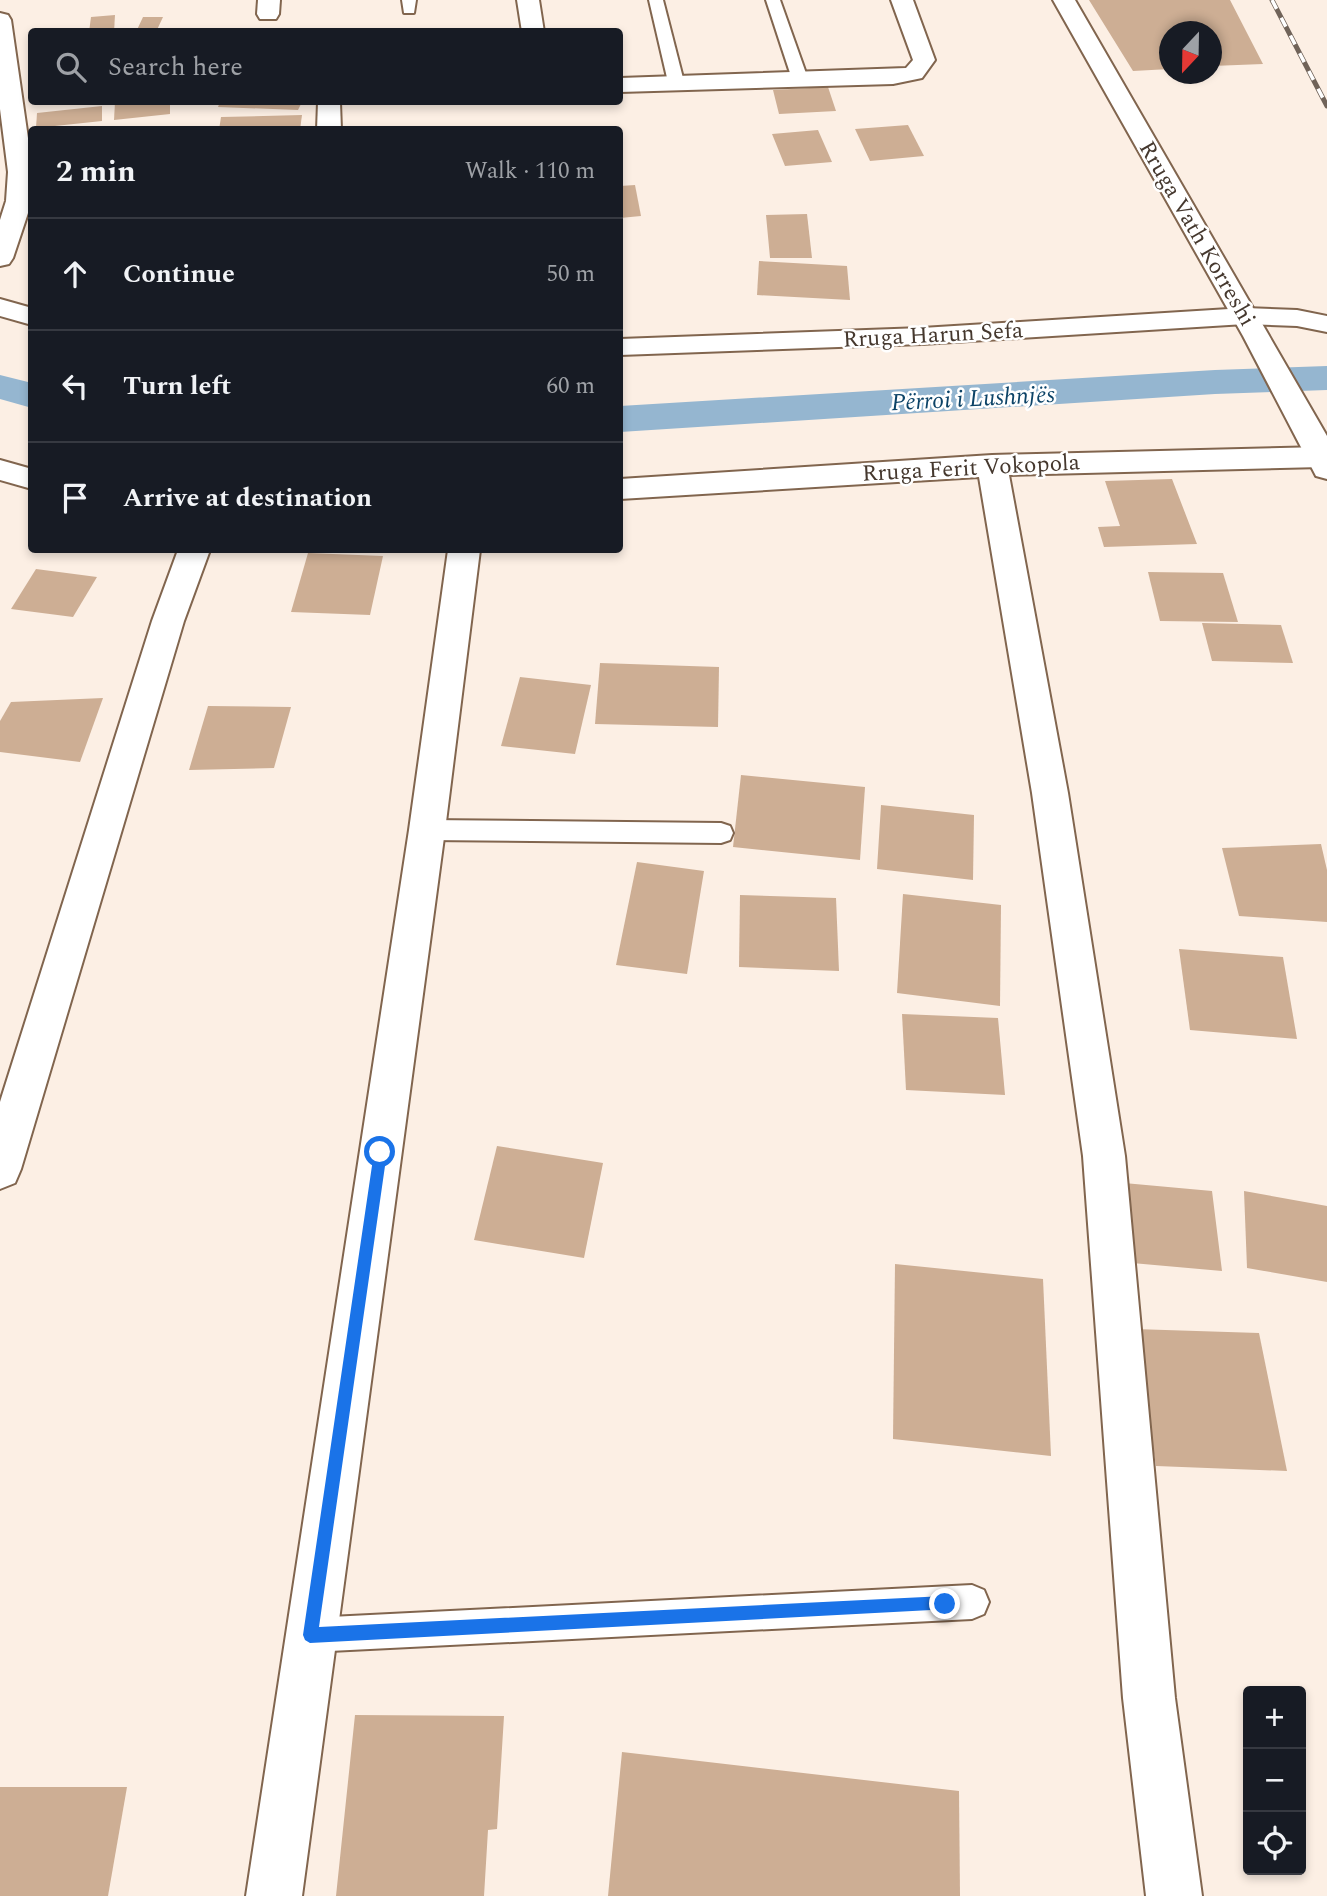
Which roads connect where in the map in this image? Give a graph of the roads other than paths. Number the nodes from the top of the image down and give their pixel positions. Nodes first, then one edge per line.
1 (528, 0) edge
2 (656, 0) edge
3 (773, 0) edge
4 (902, 0) edge
5 (1064, 0) edge
6 (0, 20) edge
7 (532, 28) edge
8 (800, 79) junction
9 (676, 82) junction
10 (623, 85) edge
11 (330, 105) edge
12 (329, 126) edge
13 (0, 258) edge
14 (0, 307) edge
15 (28, 316) edge
16 (1327, 324) edge
17 (1251, 326) junction
18 (623, 347) edge
19 (1320, 454) edge
20 (992, 465) junction
21 (0, 470) edge
22 (28, 479) edge
23 (623, 489) edge
24 (193, 553) edge
25 (464, 553) edge
26 (427, 830) junction
27 (721, 833) dead end
28 (0, 1169) edge
29 (972, 1602) dead end
30 (310, 1635) junction
31 (274, 1896) edge
32 (1174, 1896) edge

1 - 7 street
2 - 9 lane
3 - 8 lane
4 - 8 street
5 - 17 street, Rruga Vath Korreshi
6 - 13 street
8 - 9 street
9 - 10 street
11 - 12 street
14 - 15 street
16 - 17 street, Rruga Harun Sefa
17 - 18 street, Rruga Harun Sefa
17 - 19 street, Rruga Vath Korreshi
19 - 20 street, Rruga Ferit Vokopola
20 - 23 street, Rruga Ferit Vokopola
20 - 32 street
21 - 22 street
24 - 28 street
25 - 26 street
26 - 27 lane
26 - 30 street
29 - 30 lane
30 - 31 street

